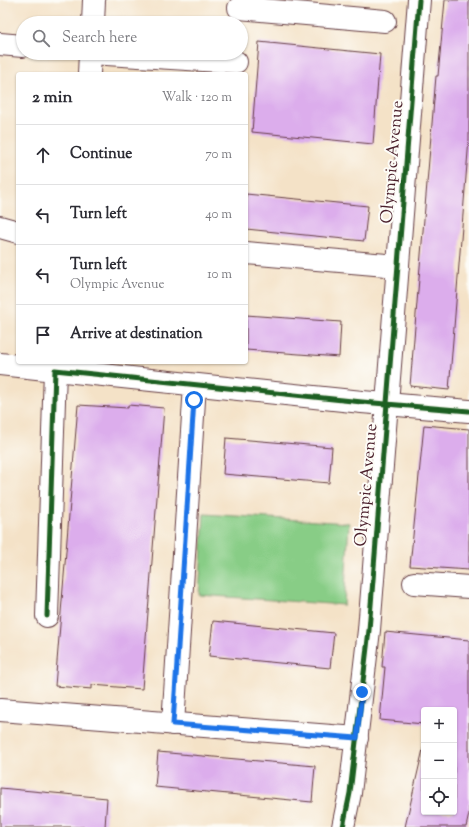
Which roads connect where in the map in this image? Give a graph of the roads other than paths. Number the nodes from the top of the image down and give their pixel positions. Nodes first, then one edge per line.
1 (94, 0) edge
2 (420, 0) edge
3 (239, 10) edge
4 (93, 16) edge
5 (385, 21) dead end
6 (0, 44) edge
7 (16, 45) edge
8 (90, 60) edge
9 (192, 60) edge
10 (236, 63) edge
11 (89, 72) edge
12 (0, 227) edge
13 (16, 231) edge
14 (248, 253) edge
15 (398, 266) junction
16 (0, 364) edge
17 (55, 370) junction
18 (195, 385) junction
19 (387, 404) junction
20 (469, 411) edge
21 (414, 583) dead end
22 (469, 587) edge
23 (47, 616) dead end
24 (0, 710) edge
25 (173, 724) junction
26 (357, 738) junction
27 (343, 827) edge

1 - 4 street
2 - 15 street, Olympic Avenue
3 - 5 street
6 - 7 street
8 - 11 street
9 - 10 street
12 - 13 street
14 - 15 street
15 - 19 street, Olympic Avenue
16 - 17 street
17 - 18 street
17 - 23 street
18 - 19 street
18 - 25 street
19 - 20 street
19 - 26 street, Olympic Avenue
21 - 22 street
24 - 25 street
25 - 26 street
26 - 27 street, Olympic Avenue

